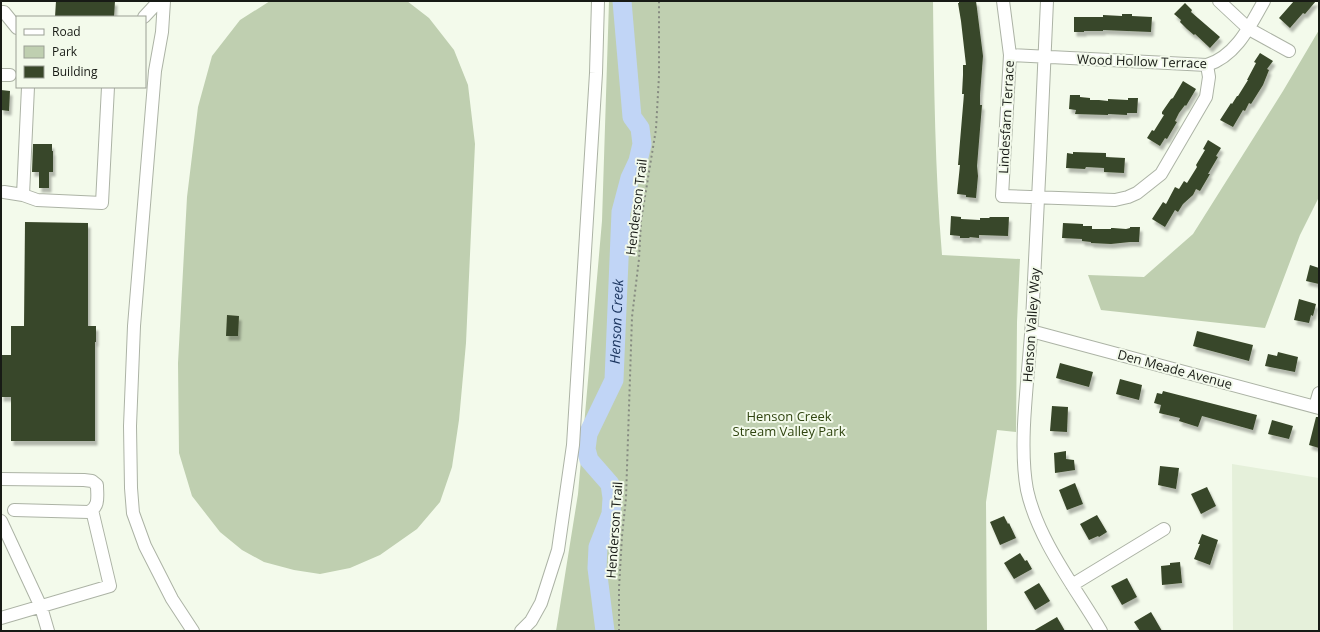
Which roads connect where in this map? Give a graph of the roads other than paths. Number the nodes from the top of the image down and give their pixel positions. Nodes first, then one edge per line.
1 (159, 1) edge
2 (164, 1) edge
3 (598, 1) edge
4 (1003, 1) edge
5 (1047, 1) edge
6 (1219, 1) edge
7 (1264, 1) edge
8 (1, 12) edge
9 (145, 16) edge
10 (16, 27) edge
11 (1249, 29) junction
12 (1289, 51) dead end
13 (1010, 56) junction
14 (1045, 56) junction
15 (1207, 65) junction
16 (28, 88) edge
17 (108, 88) edge
18 (4, 192) dead end
19 (23, 195) junction
20 (1039, 197) junction
21 (1031, 331) junction
22 (1319, 393) edge
23 (1317, 407) edge
24 (1, 479) edge
25 (14, 510) dead end
26 (92, 510) junction
27 (1, 521) edge
28 (1164, 529) dead end
29 (1072, 585) junction
30 (40, 607) junction
31 (1, 618) edge
32 (48, 631) edge
33 (193, 631) edge
34 (521, 631) edge
35 (1101, 631) edge

1 - 9 street
2 - 33 street
3 - 34 street
4 - 13 street, Lindesfarn Terrace
5 - 14 street, Henson Valley Way
6 - 11 street
7 - 11 street, Wood Hollow Terrace
8 - 10 street
11 - 12 street
11 - 15 street, Wood Hollow Terrace
13 - 14 street, Wood Hollow Terrace
13 - 20 street, Lindesfarn Terrace
14 - 15 street, Wood Hollow Terrace
14 - 20 street, Henson Valley Way
15 - 20 street
16 - 19 street
17 - 19 street
18 - 19 street
20 - 21 street, Henson Valley Way
21 - 23 street, Den Meade Avenue
21 - 29 street, Henson Valley Way
22 - 23 street
24 - 26 street
25 - 26 street
26 - 30 street
27 - 30 street
28 - 29 street
29 - 35 street, Henson Valley Way
30 - 31 street
30 - 32 street

